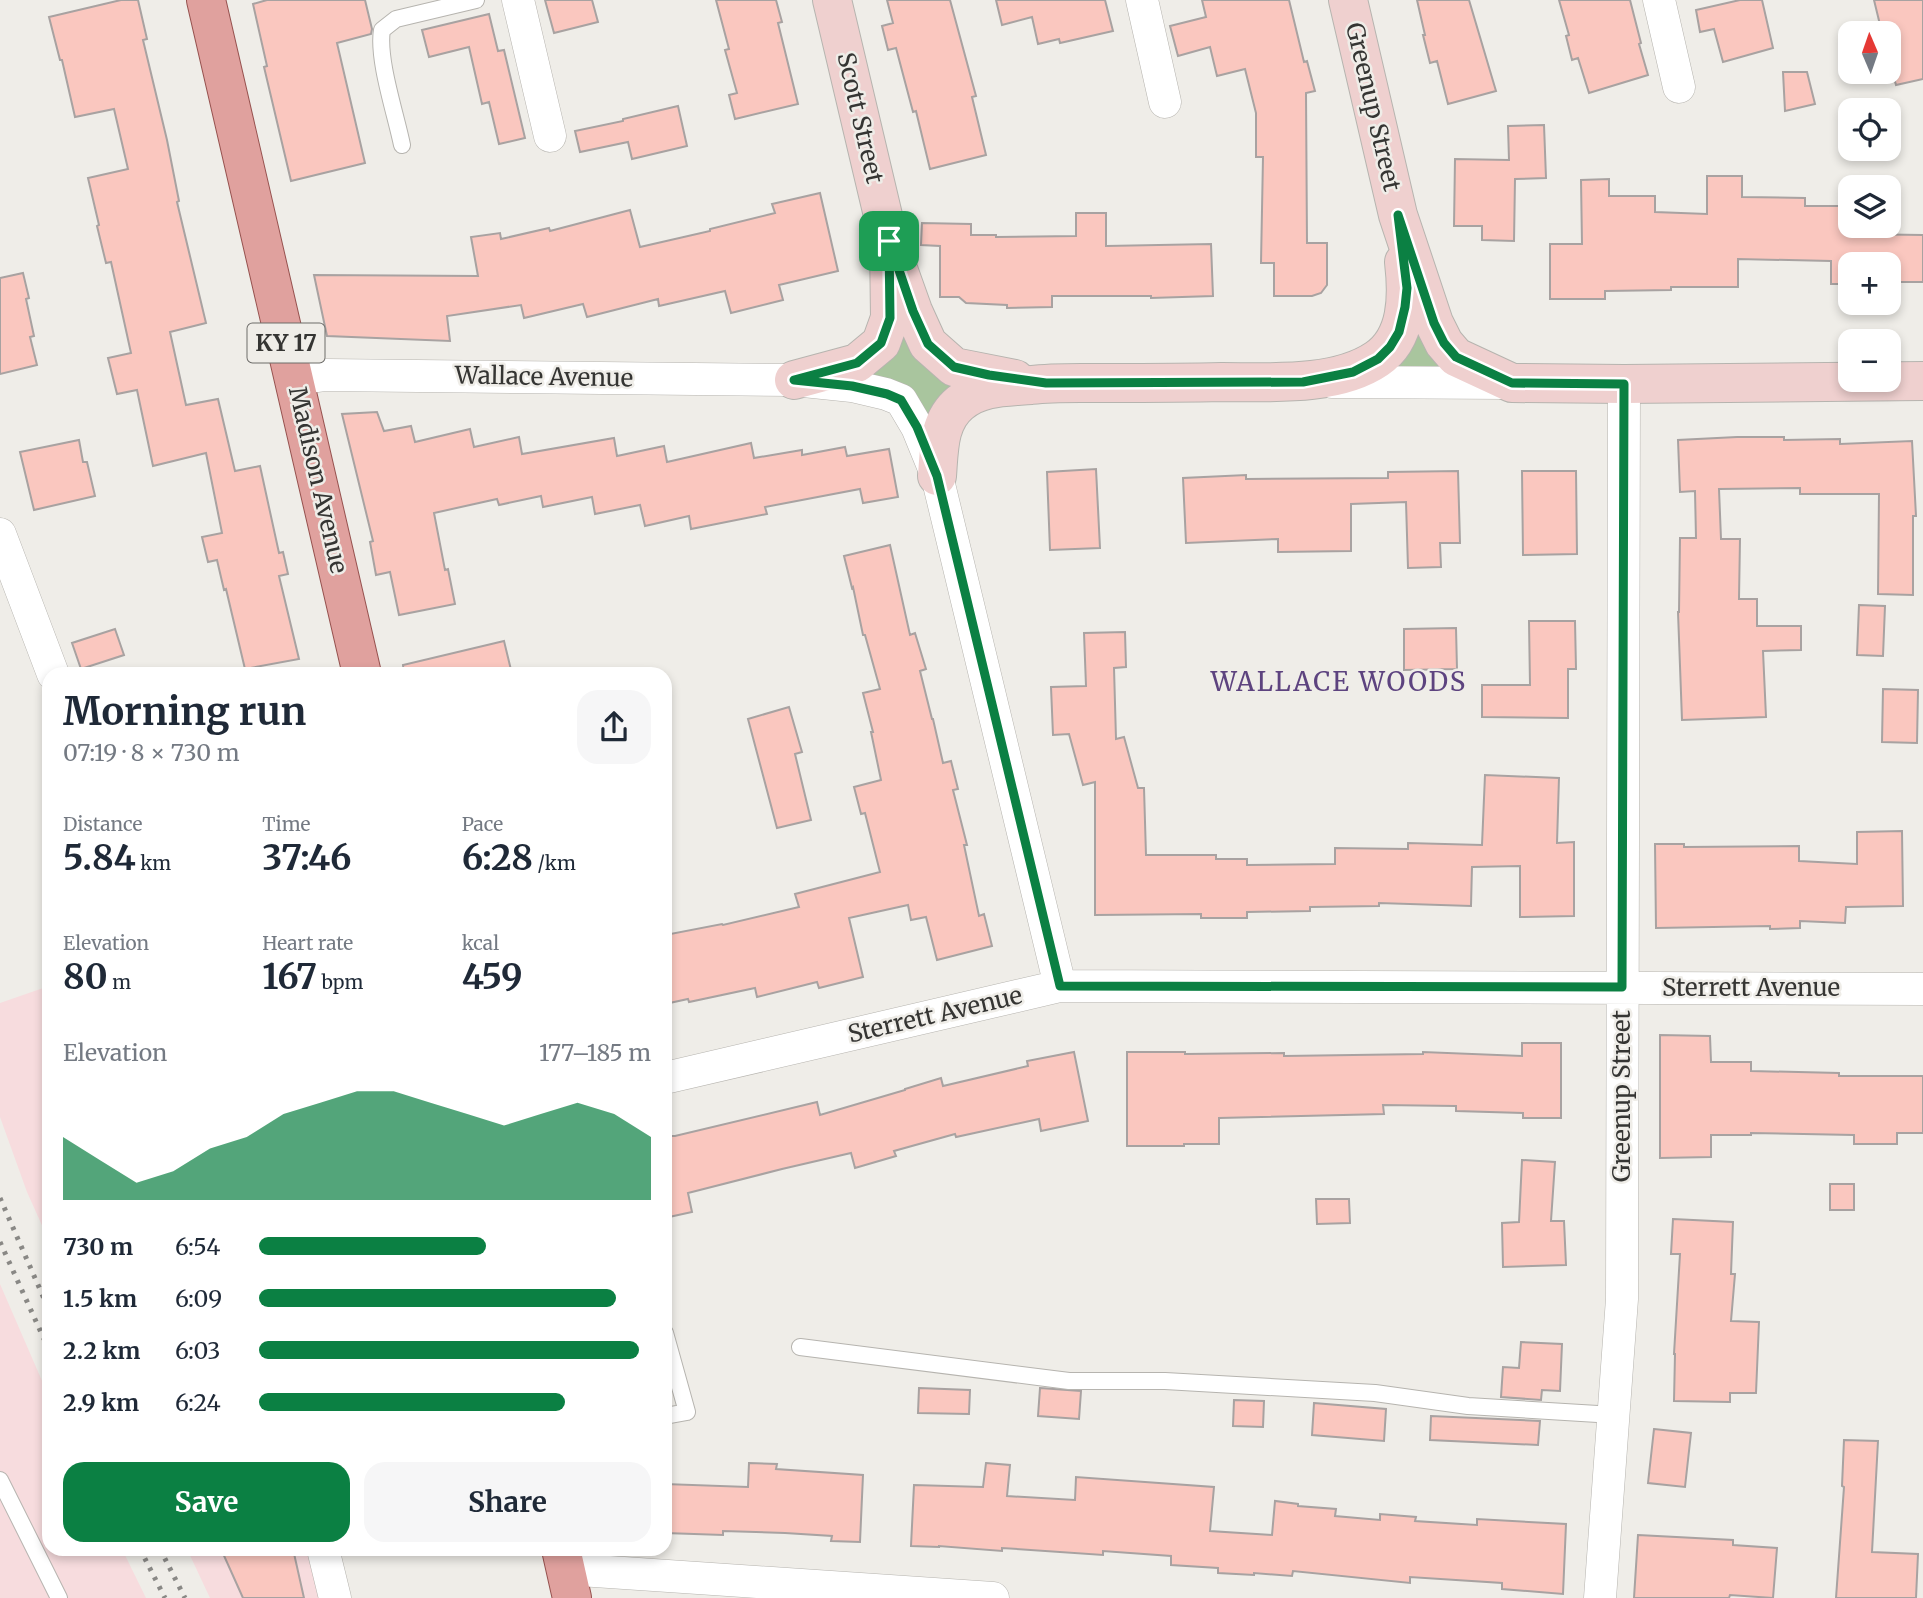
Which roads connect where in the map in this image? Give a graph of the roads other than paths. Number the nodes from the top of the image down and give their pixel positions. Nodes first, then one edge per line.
1 (206, 0) edge
2 (476, 0) edge
3 (518, 0) edge
4 (832, 0) edge
5 (1142, 0) edge
6 (1348, 0) edge
7 (1660, 0) edge
8 (1679, 87) dead end
9 (1166, 102) dead end
10 (550, 136) dead end
11 (402, 145) dead end
12 (1398, 215) junction
13 (889, 241) junction
14 (295, 379) junction
15 (794, 380) junction
16 (1923, 381) edge
17 (1303, 382) junction
18 (1046, 383) junction
19 (1512, 383) junction
20 (1624, 384) junction
21 (937, 476) junction
22 (0, 534) edge
23 (50, 667) edge
24 (360, 667) edge
25 (1060, 986) junction
26 (1622, 987) junction
27 (1923, 989) edge
28 (672, 1076) edge
29 (800, 1347) dead end
30 (672, 1359) edge
31 (672, 1415) edge
32 (1614, 1415) junction
33 (0, 1480) edge
34 (325, 1556) edge
35 (566, 1572) edge
36 (749, 1590) edge
37 (59, 1598) edge
38 (335, 1598) edge
39 (993, 1598) edge
40 (1600, 1598) edge

1 - 14 main road, Madison Avenue / KY 17
2 - 11 lane
3 - 10 street
4 - 13 street, Scott Street
5 - 9 street
6 - 12 street, Greenup Street
7 - 8 street
12 - 17 street
12 - 19 street
13 - 15 street, Scott Street
13 - 18 street
14 - 15 street, Wallace Avenue
14 - 24 main road, Madison Avenue / KY 17
15 - 21 street
16 - 20 street
17 - 18 street
17 - 19 street
18 - 21 street
19 - 20 street
20 - 26 street, Greenup Street
21 - 25 street
22 - 23 street
25 - 26 street, Sterrett Avenue
25 - 28 street, Sterrett Avenue
26 - 27 street, Sterrett Avenue
26 - 32 street, Greenup Street
29 - 32 lane
30 - 31 lane
32 - 40 street, Greenup Street
33 - 37 lane
34 - 38 street
35 - 36 street
36 - 39 street

